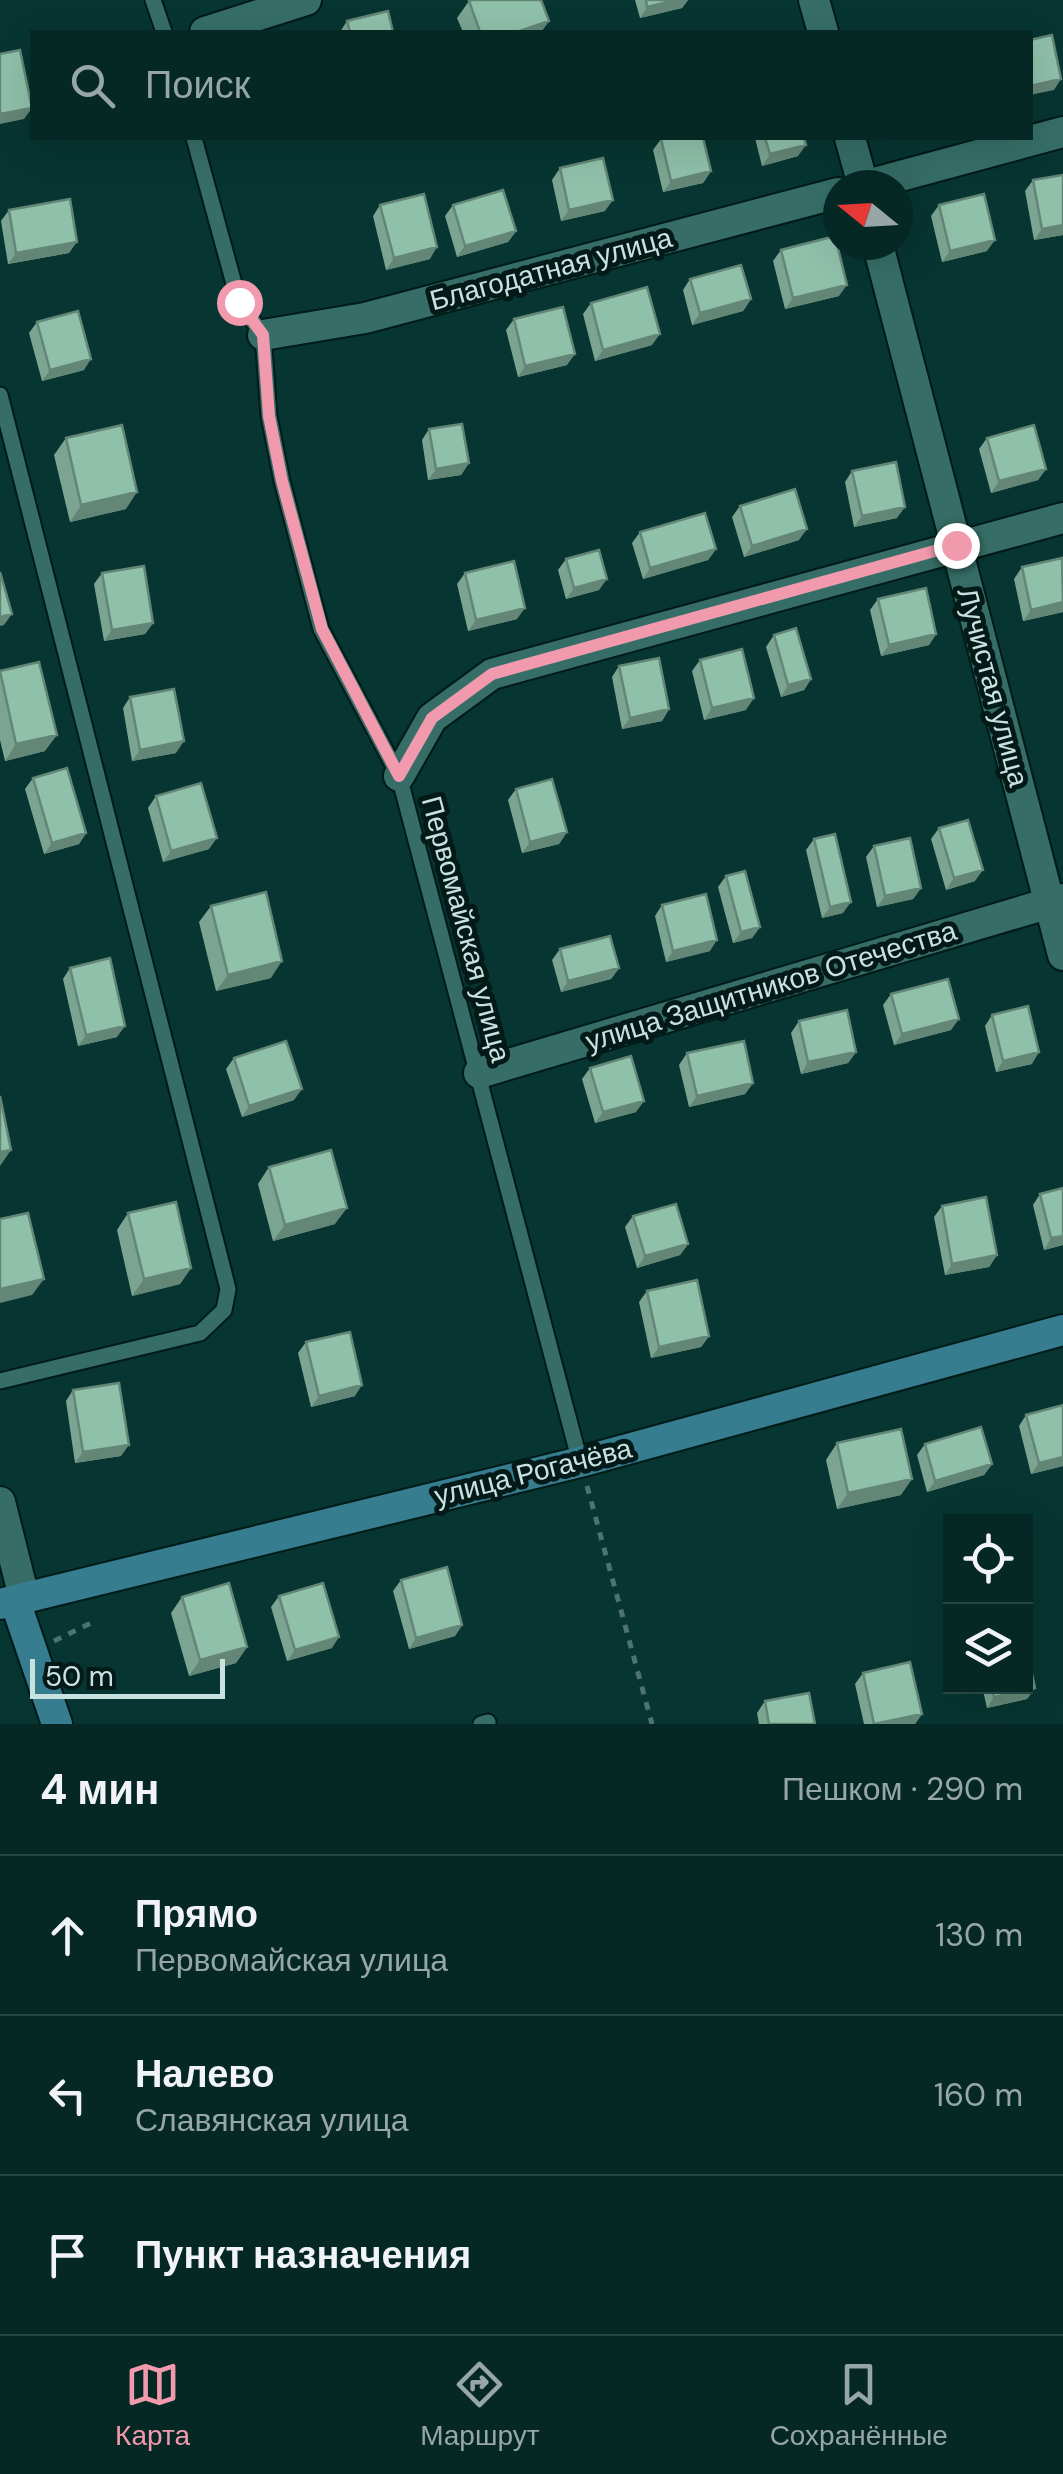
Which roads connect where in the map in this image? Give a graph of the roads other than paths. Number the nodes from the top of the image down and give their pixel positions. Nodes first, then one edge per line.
1 (153, 0) edge
2 (306, 0) edge
3 (814, 0) edge
4 (163, 30) edge
5 (211, 30) edge
6 (822, 30) edge
7 (1063, 132) edge
8 (195, 140) edge
9 (851, 140) edge
10 (860, 170) edge
11 (913, 172) edge
12 (823, 197) edge
13 (882, 260) edge
14 (263, 335) junction
15 (0, 396) edge
16 (1063, 518) edge
17 (956, 545) junction
18 (399, 776) junction
19 (1056, 900) edge
20 (1063, 955) edge
21 (479, 1073) junction
22 (1063, 1330) edge
23 (0, 1380) edge
24 (580, 1462) junction
25 (0, 1502) edge
26 (13, 1601) edge
27 (57, 1724) edge

1 - 4 lane
2 - 5 street
3 - 6 street
7 - 11 street
8 - 14 lane, Первомайская улица
9 - 10 street
12 - 14 street, Благодатная улица
13 - 17 street, Лучистая улица
14 - 18 lane, Первомайская улица
15 - 23 lane
16 - 17 street
17 - 18 street
17 - 19 street, Лучистая улица
18 - 21 lane, Первомайская улица
19 - 20 street, Лучистая улица
19 - 21 street, улица Защитников Отечества
21 - 24 lane, Первомайская улица
22 - 24 street, улица Рогачёва
24 - 26 street, улица Рогачёва
25 - 26 street
26 - 27 street

